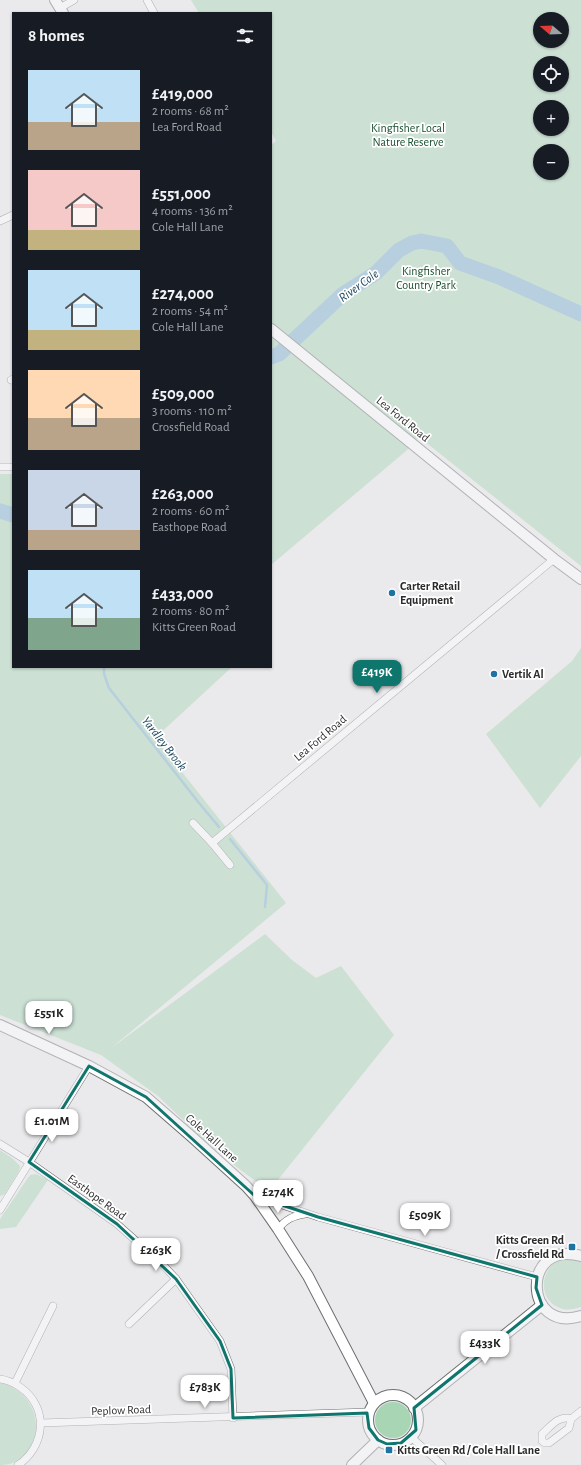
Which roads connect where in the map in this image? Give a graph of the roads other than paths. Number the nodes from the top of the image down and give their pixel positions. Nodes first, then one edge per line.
1 (74, 0) edge
2 (147, 0) edge
3 (60, 7) edge
4 (153, 12) edge
5 (12, 215) edge
6 (0, 221) edge
7 (272, 330) edge
8 (0, 467) edge
9 (12, 467) edge
10 (554, 560) junction
11 (581, 579) edge
12 (193, 823) dead end
13 (212, 843) junction
14 (230, 865) dead end
15 (0, 1025) edge
16 (89, 1066) junction
17 (0, 1144) edge
18 (29, 1162) junction
19 (255, 1196) junction
20 (1, 1206) edge
21 (307, 1214) junction
22 (278, 1229) junction
23 (581, 1256) edge
24 (537, 1277) junction
25 (176, 1279) junction
26 (542, 1305) junction
27 (53, 1306) dead end
28 (581, 1316) edge
29 (129, 1324) dead end
30 (0, 1379) edge
31 (15, 1383) junction
32 (372, 1408) junction
33 (414, 1408) junction
34 (581, 1411) edge
35 (233, 1418) junction
36 (571, 1419) dead end
37 (41, 1423) junction
38 (411, 1437) junction
39 (378, 1440) junction
40 (18, 1465) edge
41 (352, 1465) edge
42 (442, 1465) edge

1 - 3 street
2 - 4 street
5 - 6 street
7 - 10 street, Lea Ford Road
8 - 9 street
10 - 11 street, Lea Ford Road
10 - 13 street, Lea Ford Road
12 - 13 street
13 - 14 street
15 - 16 street, Cole Hall Lane
16 - 18 street
16 - 19 street, Cole Hall Lane
17 - 18 street, Easthope Road
18 - 20 street
18 - 25 street, Easthope Road
19 - 21 street
19 - 22 street, Cole Hall Lane
21 - 22 street
21 - 24 street
22 - 32 street, Cole Hall Lane
23 - 24 street
24 - 26 street
25 - 29 street
25 - 35 street, Easthope Road
26 - 28 street
26 - 33 street
27 - 31 street
30 - 31 street
31 - 37 street
32 - 33 street
32 - 35 street, Peplow Road
32 - 39 street
33 - 38 street
34 - 36 street
35 - 37 street, Peplow Road
37 - 40 street
38 - 39 street
38 - 42 street
39 - 41 street

